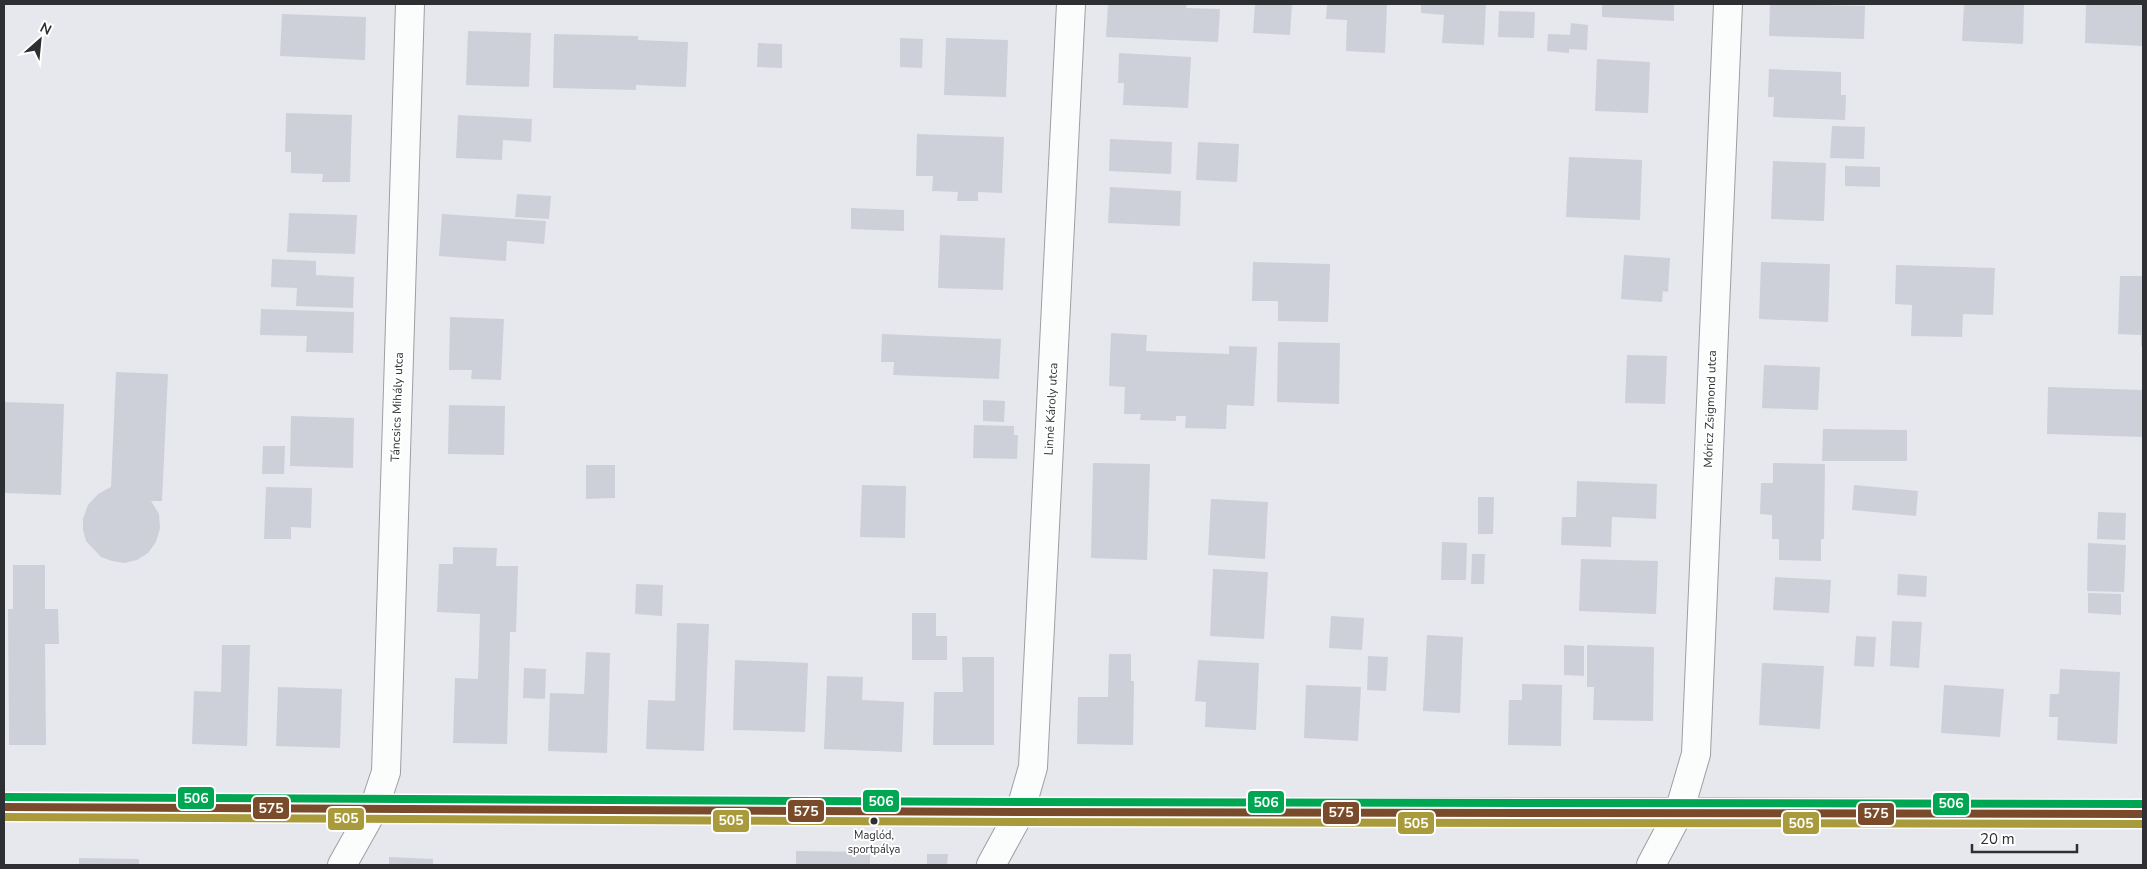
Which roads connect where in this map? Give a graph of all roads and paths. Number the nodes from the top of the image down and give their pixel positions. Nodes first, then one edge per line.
1 (410, 4) edge
2 (1071, 4) edge
3 (1728, 4) edge
4 (4, 807) edge
5 (374, 808) junction
6 (1020, 812) junction
7 (1678, 812) junction
8 (2143, 814) edge
9 (342, 865) edge
10 (991, 865) edge
11 (1651, 865) edge

1 - 5 street, Táncsics Mihály utca
2 - 6 street, Linné Károly utca
3 - 7 street, Móricz Zsigmond utca
4 - 5 street
5 - 6 street
5 - 9 street, Táncsics Mihály utca
6 - 7 street
6 - 10 street, Linné Károly utca
7 - 8 street
7 - 11 street, Móricz Zsigmond utca

